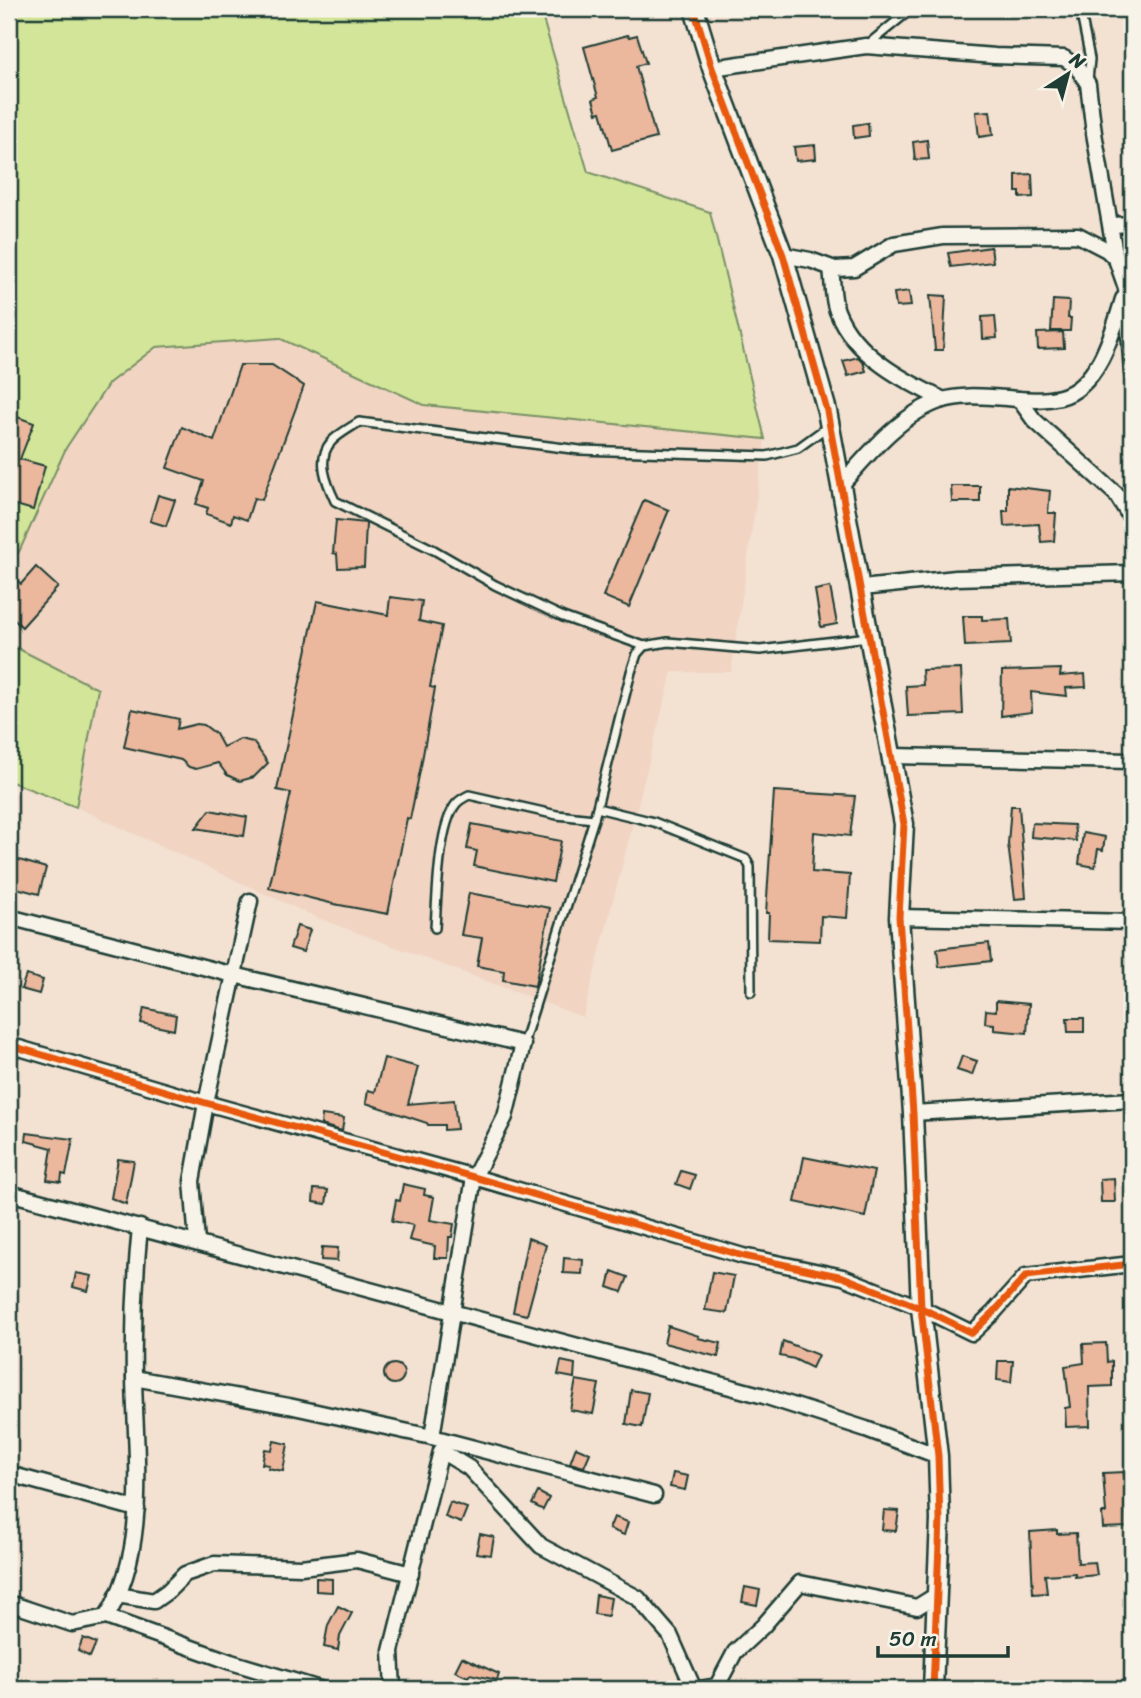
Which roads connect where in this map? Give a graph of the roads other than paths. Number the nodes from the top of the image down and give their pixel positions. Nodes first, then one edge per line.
1 (694, 9) edge
2 (909, 9) edge
3 (1080, 9) edge
4 (866, 46) junction
5 (712, 68) junction
6 (1088, 84) junction
7 (1132, 224) edge
8 (1111, 225) junction
9 (783, 255) junction
10 (1116, 259) junction
11 (831, 268) junction
12 (1126, 288) junction
13 (1132, 373) edge
14 (1019, 399) junction
15 (944, 400) junction
16 (830, 424) junction
17 (842, 484) junction
18 (1132, 520) edge
19 (1132, 573) edge
20 (862, 588) junction
21 (869, 637) junction
22 (644, 646) junction
23 (892, 757) junction
24 (1132, 761) edge
25 (597, 808) junction
26 (594, 819) junction
27 (250, 901) dead end
28 (9, 917) edge
29 (899, 917) junction
30 (1132, 922) edge
31 (435, 928) dead end
32 (234, 975) junction
33 (751, 992) dead end
34 (523, 1044) junction
35 (9, 1045) edge
36 (1132, 1100) edge
37 (206, 1103) junction
38 (913, 1112) junction
39 (474, 1177) junction
40 (9, 1193) edge
41 (139, 1227) junction
42 (197, 1242) junction
43 (1132, 1264) edge
44 (921, 1308) junction
45 (451, 1312) junction
46 (134, 1378) junction
47 (432, 1437) junction
48 (938, 1456) junction
49 (9, 1474) edge
50 (654, 1495) dead end
51 (137, 1509) junction
52 (411, 1574) junction
53 (939, 1594) junction
54 (117, 1595) junction
55 (9, 1602) edge
56 (106, 1617) junction
57 (320, 1689) edge
58 (393, 1689) edge
59 (696, 1689) edge
60 (933, 1689) edge

1 - 5 street
2 - 4 lane
3 - 6 lane
4 - 5 street
4 - 6 street
5 - 9 street
6 - 8 street
7 - 8 street
8 - 10 street
9 - 11 street
9 - 16 street
10 - 11 street
10 - 12 street
11 - 15 street
12 - 13 street
12 - 14 street
14 - 15 street
14 - 18 street
15 - 17 street
16 - 17 street
16 - 22 lane
17 - 20 street
19 - 20 street
20 - 21 street
21 - 22 lane
21 - 23 street
22 - 25 lane
23 - 24 street
23 - 29 street
25 - 26 lane
25 - 33 lane
26 - 31 lane
26 - 34 lane
27 - 32 street
28 - 32 street
29 - 30 street
29 - 38 street
32 - 34 street
32 - 37 street
34 - 39 street
35 - 37 street
36 - 38 street
37 - 39 street
37 - 42 street
38 - 44 street
39 - 44 street
39 - 45 street
40 - 41 street
41 - 42 street
41 - 46 street
42 - 45 street
43 - 44 street
44 - 48 street
45 - 47 street
45 - 48 street
46 - 47 street
46 - 51 street
47 - 50 street
48 - 53 street
49 - 51 street
51 - 54 street
52 - 54 street
52 - 58 street
52 - 59 street
53 - 59 street
53 - 60 street
54 - 56 street
55 - 56 street
56 - 57 street

